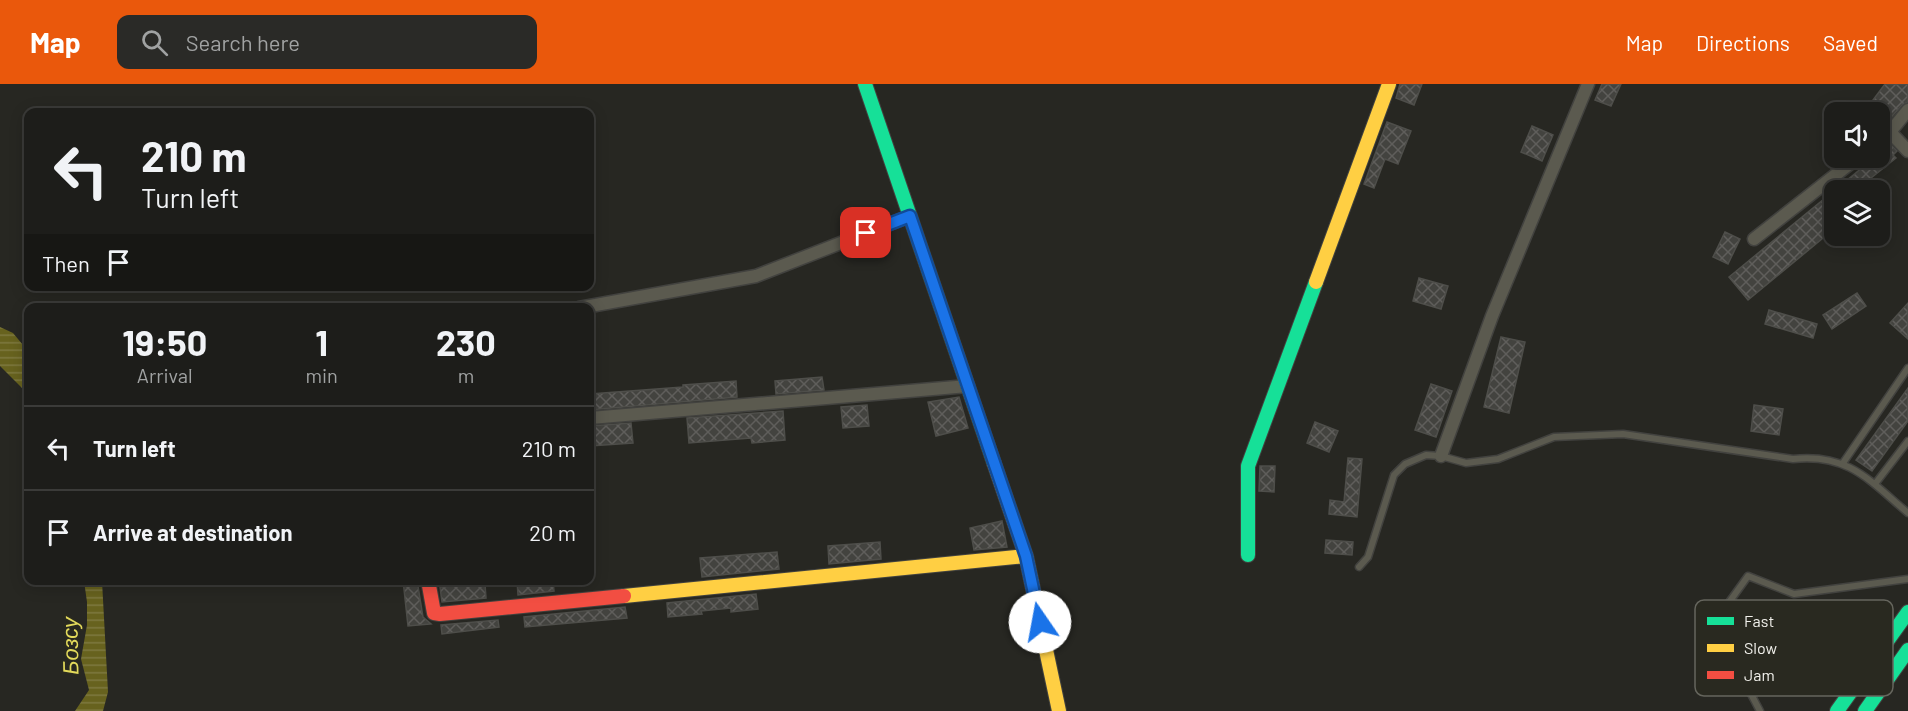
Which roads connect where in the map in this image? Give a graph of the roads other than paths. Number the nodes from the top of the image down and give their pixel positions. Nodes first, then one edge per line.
1 (865, 84) edge
2 (1389, 84) edge
3 (1588, 84) edge
4 (1908, 110) edge
5 (1890, 132) joint
6 (1908, 151) edge
7 (1844, 168) edge
8 (910, 216) junction
9 (1754, 239) dead end
10 (594, 305) edge
11 (1908, 368) edge
12 (968, 386) junction
13 (594, 418) edge
14 (1908, 441) edge
15 (1441, 456) junction
16 (1843, 463) junction
17 (1875, 484) junction
18 (1908, 513) edge
19 (1248, 555) dead end
20 (1026, 556) junction
21 (1359, 567) dead end
22 (1908, 579) edge
23 (429, 585) edge
24 (1731, 600) edge
25 (1908, 612) edge
26 (1893, 633) edge
27 (1908, 650) edge
28 (1893, 671) edge
29 (1752, 696) edge
30 (1848, 696) edge
31 (1875, 696) edge
32 (1059, 711) edge
33 (1760, 711) edge
34 (1837, 711) edge
35 (1864, 711) edge

1 - 8 main road
2 - 19 main road
3 - 15 street
4 - 5 street
5 - 6 street
7 - 9 street
8 - 10 street
8 - 12 main road
11 - 16 lane
12 - 13 street
12 - 20 main road
14 - 17 lane
15 - 16 lane
15 - 21 lane
16 - 17 lane
17 - 18 lane
20 - 23 main road
20 - 32 main road
22 - 24 lane
25 - 26 main road
27 - 28 main road
29 - 33 lane
30 - 34 main road
31 - 35 main road

